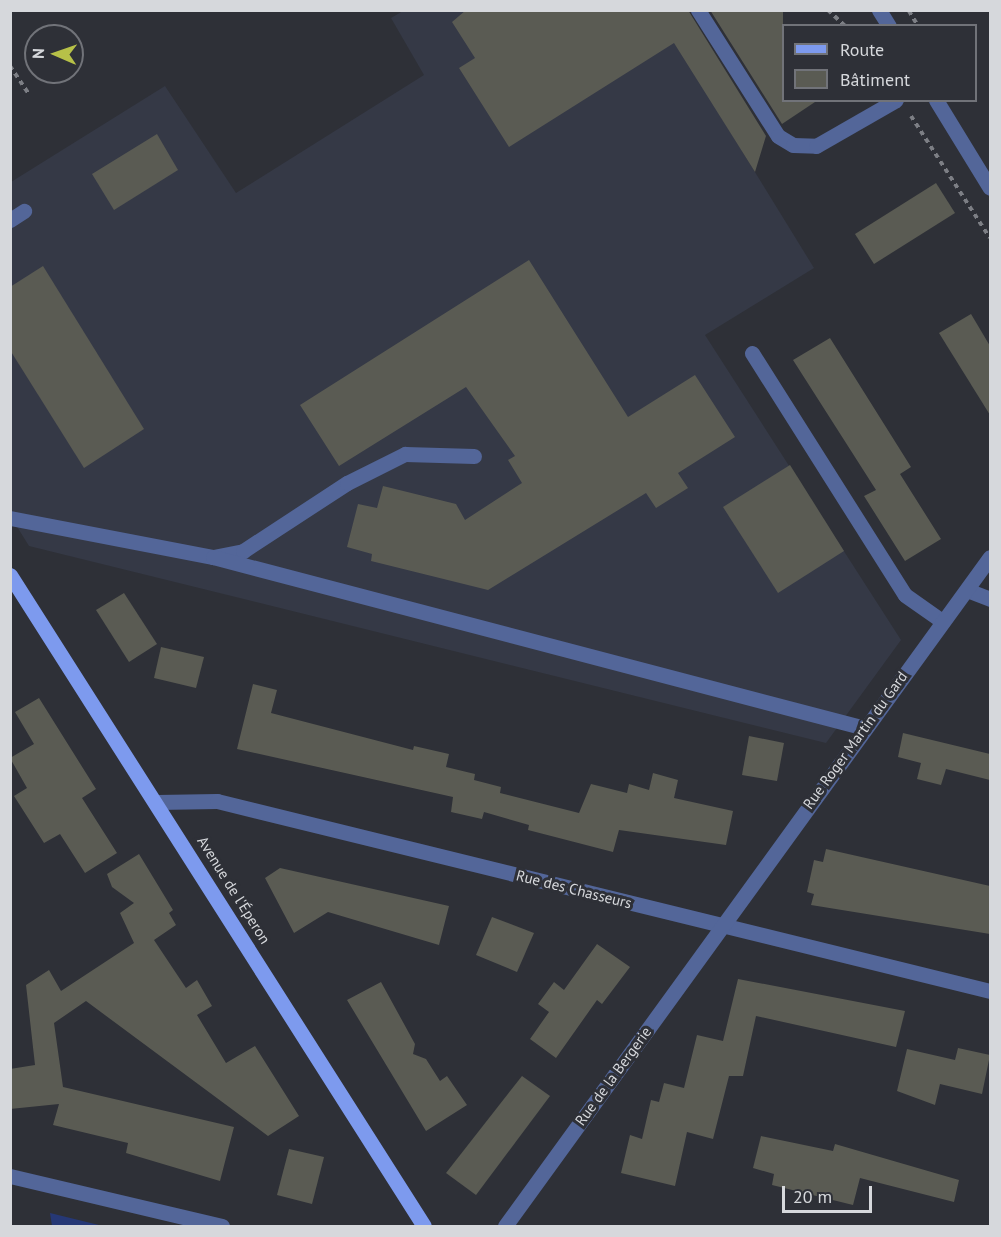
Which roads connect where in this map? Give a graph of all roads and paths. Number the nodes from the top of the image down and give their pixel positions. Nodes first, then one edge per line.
1 (698, 10) edge
2 (828, 10) edge
3 (879, 10) edge
4 (909, 10) edge
5 (843, 24) edge
6 (888, 24) edge
7 (917, 24) edge
8 (10, 66) edge
9 (28, 93) dead end
10 (937, 102) edge
11 (901, 105) edge
12 (990, 188) edge
13 (24, 211) dead end
14 (10, 220) edge
15 (990, 238) edge
16 (752, 353) dead end
17 (474, 456) dead end
18 (10, 518) edge
19 (213, 557) junction
20 (990, 557) edge
21 (10, 575) edge
22 (967, 590) junction
23 (990, 599) edge
24 (942, 621) junction
25 (865, 728) junction
26 (157, 802) junction
27 (721, 925) junction
28 (990, 991) edge
29 (10, 1176) edge
30 (222, 1227) edge
31 (424, 1227) edge
32 (505, 1227) edge

1 - 11 street
2 - 5 path
3 - 6 street
4 - 7 path
8 - 9 path
10 - 12 street
11 - 15 path
13 - 14 street
16 - 24 street
17 - 19 street
18 - 19 street
19 - 25 street
20 - 22 street, Rue Roger Martin du Gard
21 - 26 main road, Avenue de l'Éperon
22 - 23 street
22 - 24 street, Rue Roger Martin du Gard
24 - 25 street, Rue Roger Martin du Gard
25 - 27 street, Rue Roger Martin du Gard
26 - 27 street, Rue des Chasseurs
26 - 31 main road, Avenue de l'Éperon
27 - 28 street, Rue des Chasseurs
27 - 32 street, Rue de la Bergerie
29 - 30 street

